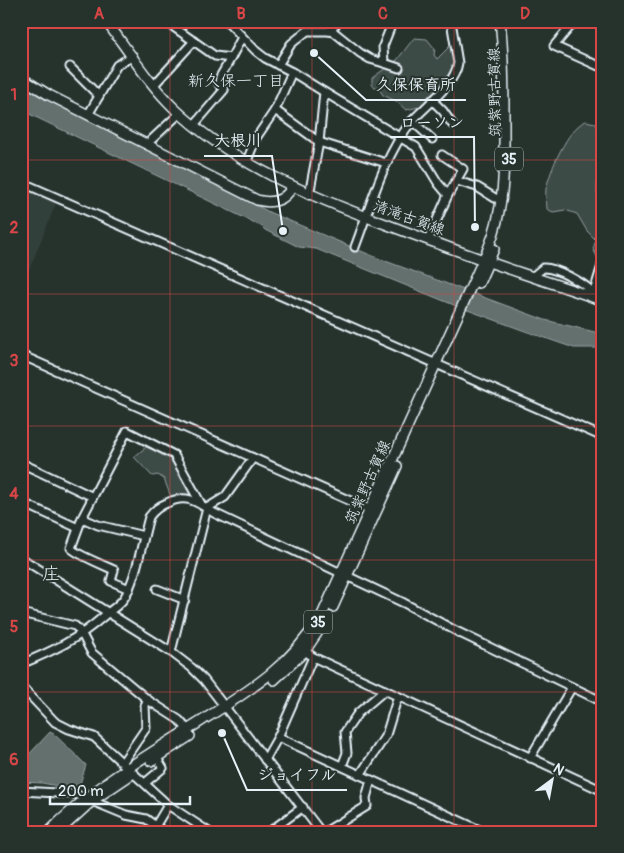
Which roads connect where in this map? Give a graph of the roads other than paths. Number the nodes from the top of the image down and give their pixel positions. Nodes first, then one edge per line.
1 (106, 21) edge
2 (165, 21) edge
3 (227, 21) edge
4 (339, 21) edge
5 (393, 21) edge
6 (451, 21) edge
7 (500, 21) edge
8 (506, 21) edge
9 (575, 21) edge
10 (596, 21) edge
11 (603, 27) edge
12 (329, 31) junction
13 (242, 37) junction
14 (194, 41) junction
15 (133, 56) junction
16 (231, 58) junction
17 (384, 63) junction
18 (278, 65) junction
19 (70, 67) dead end
20 (399, 68) dead end
21 (603, 68) edge
22 (292, 72) junction
23 (21, 78) edge
24 (154, 85) junction
25 (324, 92) junction
26 (99, 96) junction
27 (432, 100) junction
28 (275, 110) junction
29 (180, 113) junction
30 (88, 115) junction
31 (412, 122) junction
32 (452, 124) dead end
33 (194, 125) junction
34 (401, 137) junction
35 (432, 139) dead end
36 (319, 142) junction
37 (147, 144) junction
38 (442, 155) dead end
39 (247, 161) junction
40 (386, 164) junction
41 (458, 181) junction
42 (21, 182) edge
43 (292, 187) junction
44 (309, 195) junction
45 (448, 195) junction
46 (502, 198) junction
47 (366, 217) junction
48 (428, 240) junction
49 (355, 247) dead end
50 (485, 261) junction
51 (603, 262) edge
52 (532, 277) junction
53 (593, 295) junction
54 (603, 301) edge
55 (21, 355) edge
56 (438, 366) junction
57 (603, 437) edge
58 (253, 458) junction
59 (21, 463) edge
60 (93, 497) junction
61 (21, 502) edge
62 (204, 506) junction
63 (373, 511) junction
64 (82, 518) junction
65 (78, 528) junction
66 (144, 536) junction
67 (21, 558) edge
68 (344, 576) junction
69 (129, 589) junction
70 (157, 589) dead end
71 (185, 600) junction
72 (109, 612) junction
73 (21, 613) edge
74 (82, 634) junction
75 (305, 651) junction
76 (171, 652) junction
77 (313, 657) junction
78 (21, 664) edge
79 (21, 686) edge
80 (572, 687) junction
81 (384, 690) junction
82 (398, 696) junction
83 (148, 700) junction
84 (603, 702) edge
85 (226, 709) junction
86 (188, 730) junction
87 (278, 737) junction
88 (157, 758) junction
89 (530, 758) junction
90 (265, 760) junction
91 (342, 766) junction
92 (128, 769) junction
93 (360, 775) junction
94 (371, 780) junction
95 (145, 783) junction
96 (21, 790) edge
97 (603, 791) edge
98 (88, 800) junction
99 (168, 805) junction
100 (303, 807) junction
101 (198, 824) junction
102 (156, 825) junction
103 (21, 826) edge
104 (31, 832) edge
105 (49, 832) edge
106 (58, 832) edge
107 (164, 832) edge
108 (194, 832) edge
109 (209, 832) edge
110 (269, 832) edge
111 (320, 832) edge
112 (325, 832) edge
113 (484, 832) edge

1 - 15 main road, 清滝古賀線
2 - 14 street
3 - 13 street
4 - 12 street
5 - 17 street
6 - 27 street
7 - 46 main road, 筑紫野古賀線 / 35
8 - 50 main road, 筑紫野古賀線 / 35
9 - 21 street
10 - 11 street
12 - 17 street
12 - 18 street
13 - 16 street
13 - 18 street
14 - 16 street
14 - 24 street
15 - 24 main road, 清滝古賀線
15 - 26 street
16 - 33 street
17 - 20 street
18 - 22 street
19 - 26 street
22 - 25 street
22 - 28 street
23 - 30 main road
24 - 29 main road, 清滝古賀線
25 - 34 street
25 - 36 street
26 - 30 street
27 - 31 street
27 - 32 street
28 - 36 street
28 - 39 street
29 - 33 main road, 清滝古賀線
29 - 37 street
30 - 37 main road
31 - 34 street
31 - 35 street
33 - 39 main road, 清滝古賀線
34 - 40 street
34 - 45 street
36 - 40 street
36 - 44 street
37 - 43 main road
38 - 41 street
39 - 43 main road, 清滝古賀線
40 - 47 street
41 - 45 street
41 - 46 street
42 - 56 street
43 - 44 main road, 清滝古賀線
44 - 47 main road, 清滝古賀線
45 - 48 street
46 - 50 main road, 筑紫野古賀線 / 35
47 - 48 main road, 清滝古賀線
47 - 49 street
48 - 50 main road, 清滝古賀線
50 - 52 main road, 清滝古賀線
50 - 56 main road, 筑紫野古賀線 / 35
51 - 53 street
52 - 53 main road, 清滝古賀線
52 - 53 street
53 - 54 main road, 清滝古賀線
55 - 58 street
56 - 57 street
56 - 63 main road, 筑紫野古賀線 / 35
58 - 62 street
58 - 63 street
59 - 60 street
60 - 62 street
60 - 64 street
61 - 65 street
62 - 66 street
62 - 68 street
62 - 71 street
63 - 68 main road, 筑紫野古賀線 / 35
64 - 65 street
64 - 66 street
65 - 69 street
66 - 69 street
67 - 72 street
68 - 75 main road, 筑紫野古賀線 / 35
68 - 80 street
68 - 85 main road, 筑紫野古賀線 / 35
69 - 72 street
70 - 71 street
71 - 76 street
72 - 74 street
72 - 76 street
73 - 74 street
74 - 78 street
74 - 83 street
75 - 77 street
75 - 85 main road, 筑紫野古賀線 / 35
76 - 85 street
77 - 81 street
77 - 87 street
79 - 92 street
80 - 84 street
80 - 89 street
81 - 82 street
81 - 91 street
82 - 89 street
82 - 93 street
83 - 86 street
83 - 92 street
85 - 86 main road, 筑紫野古賀線 / 35
85 - 88 main road, 筑紫野古賀線 / 35
85 - 90 street
86 - 92 main road, 筑紫野古賀線 / 35
87 - 90 street
87 - 91 street
88 - 92 main road, 筑紫野古賀線 / 35
88 - 95 street
89 - 97 street
90 - 100 street
91 - 93 street
92 - 95 street
92 - 98 main road, 筑紫野古賀線 / 35
93 - 94 street
94 - 112 street
94 - 113 street
95 - 99 street
96 - 98 street
98 - 102 street
98 - 105 main road, 筑紫野古賀線 / 35
98 - 106 main road, 筑紫野古賀線 / 35
99 - 101 street
99 - 102 street
100 - 110 street
100 - 111 street
101 - 108 street
101 - 109 street
102 - 107 street
103 - 104 street

